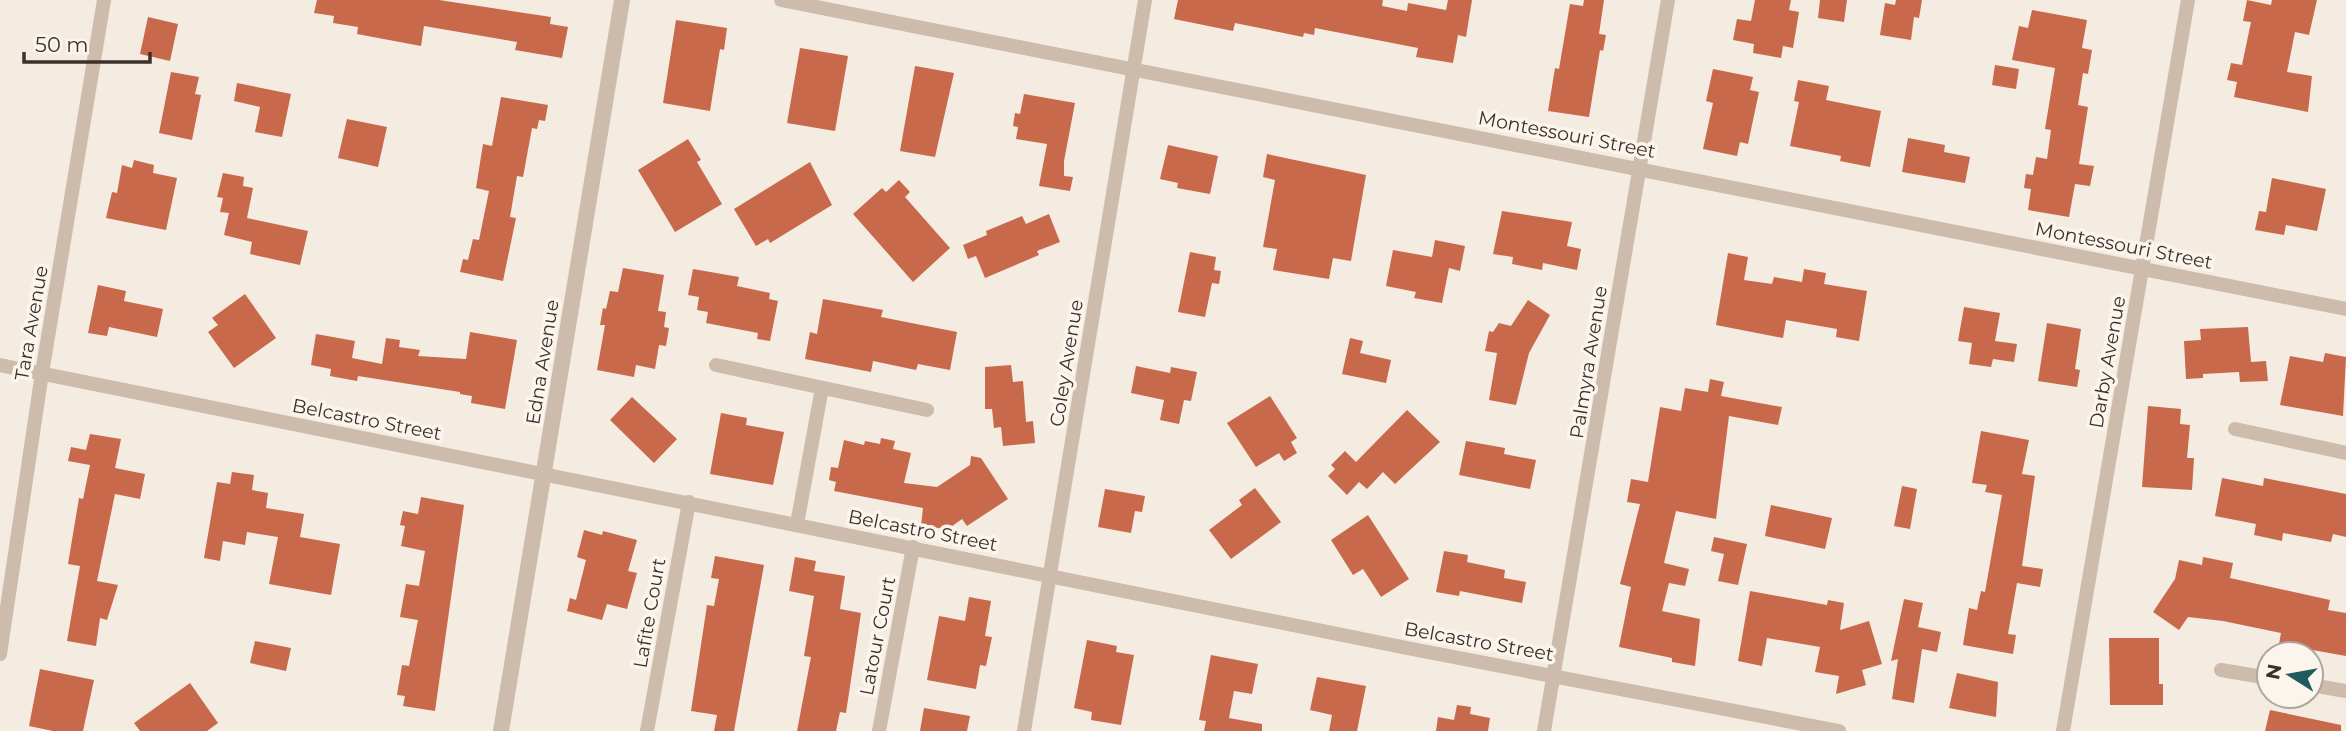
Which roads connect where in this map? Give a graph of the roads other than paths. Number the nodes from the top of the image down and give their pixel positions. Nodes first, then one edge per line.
1 (104, 0) edge
2 (621, 0) edge
3 (781, 0) edge
4 (1144, 0) edge
5 (1668, 0) edge
6 (2188, 0) edge
7 (1132, 71) junction
8 (1640, 167) junction
9 (2142, 268) junction
10 (2346, 309) edge
11 (0, 365) edge
12 (716, 365) dead end
13 (42, 373) junction
14 (822, 388) junction
15 (927, 410) dead end
16 (2235, 429) dead end
17 (2346, 453) edge
18 (545, 473) junction
19 (688, 502) junction
20 (797, 524) junction
21 (913, 547) junction
22 (1051, 574) junction
23 (0, 654) edge
24 (2221, 670) dead end
25 (1554, 674) junction
26 (2255, 676) edge
27 (2325, 687) edge
28 (2346, 691) edge
29 (1805, 728) edge
30 (501, 731) edge
31 (648, 731) edge
32 (879, 731) edge
33 (1024, 731) edge
34 (1544, 731) edge
35 (1839, 731) edge
36 (2063, 731) edge

1 - 13 street, Tara Avenue
2 - 18 street, Edna Avenue
3 - 7 street, Montessouri Street
4 - 7 street, Coley Avenue
5 - 8 street, Palmyra Avenue
6 - 9 street, Darby Avenue
7 - 8 street, Montessouri Street
7 - 22 street, Coley Avenue
8 - 9 street, Montessouri Street
8 - 25 street, Palmyra Avenue
9 - 10 street, Montessouri Street
9 - 36 street, Darby Avenue
11 - 13 street, Belcastro Street
12 - 14 street
13 - 18 street, Belcastro Street
13 - 23 street, Tara Avenue
14 - 15 street
14 - 20 street
16 - 17 street
18 - 19 street, Belcastro Street
18 - 30 street, Edna Avenue
19 - 20 street, Belcastro Street
19 - 31 street, Lafite Court
20 - 21 street, Belcastro Street
21 - 22 street, Belcastro Street
21 - 32 street, Latour Court
22 - 25 street, Belcastro Street
22 - 33 street, Coley Avenue
24 - 26 street
25 - 29 street, Belcastro Street
25 - 34 street, Palmyra Avenue
27 - 28 street
29 - 35 street, Belcastro Street

